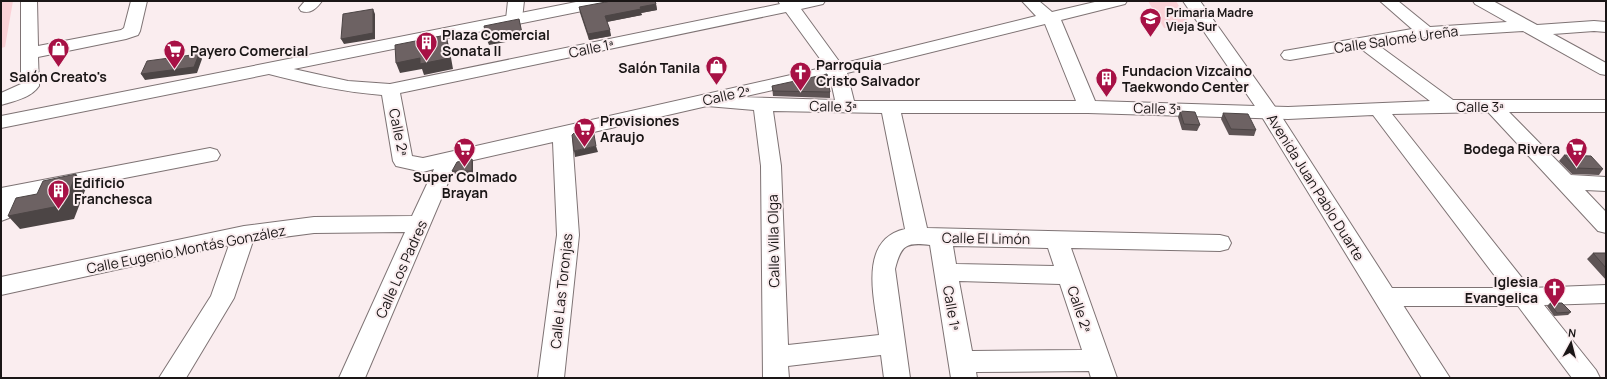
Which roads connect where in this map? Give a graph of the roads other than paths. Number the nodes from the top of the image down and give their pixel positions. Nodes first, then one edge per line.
1 (28, 1) edge
2 (139, 1) edge
3 (516, 1) edge
4 (607, 1) edge
5 (817, 1) edge
6 (1030, 1) edge
7 (1118, 1) edge
8 (1190, 1) edge
9 (1388, 1) edge
10 (1481, 1) edge
11 (788, 4) edge
12 (1049, 18) junction
13 (514, 19) junction
14 (1606, 27) edge
15 (1531, 28) junction
16 (1426, 32) junction
17 (1362, 42) junction
18 (30, 53) junction
19 (1290, 55) dead end
20 (271, 68) junction
21 (837, 70) junction
22 (1606, 70) edge
23 (390, 90) junction
24 (1, 99) edge
25 (707, 100) junction
26 (763, 105) junction
27 (846, 105) junction
28 (1449, 106) junction
29 (1494, 106) junction
30 (890, 107) junction
31 (1088, 107) junction
32 (1605, 108) edge
33 (1378, 109) junction
34 (1268, 111) junction
35 (1, 122) edge
36 (562, 132) junction
37 (210, 155) dead end
38 (448, 160) junction
39 (1566, 182) junction
40 (1606, 184) edge
41 (5, 194) edge
42 (1, 213) edge
43 (421, 224) junction
44 (1606, 225) edge
45 (244, 234) junction
46 (917, 235) junction
47 (940, 238) junction
48 (1057, 240) junction
49 (1220, 243) dead end
50 (946, 272) junction
51 (1069, 275) junction
52 (1, 286) edge
53 (1606, 294) edge
54 (1386, 297) junction
55 (1525, 297) junction
56 (893, 344) junction
57 (776, 368) edge
58 (1101, 369) edge
59 (963, 370) edge
60 (169, 378) edge
61 (352, 378) edge
62 (551, 378) edge
63 (897, 378) edge
64 (1436, 378) edge
65 (1587, 378) edge

1 - 18 street
2 - 18 street
3 - 13 street
4 - 13 main road
5 - 11 street, Calle 1ª
6 - 12 street
7 - 12 street, Calle 2ª
8 - 34 main road, Avenida Juan Pablo Duarte
9 - 16 street
10 - 15 street
11 - 21 street
11 - 23 street, Calle 1ª
12 - 21 street, Calle 2ª
12 - 31 street
13 - 20 main road
14 - 15 street, Calle Salomé Ureña
15 - 16 street, Calle Salomé Ureña
15 - 22 street
16 - 17 street, Calle Salomé Ureña
17 - 19 street, Calle Salomé Ureña
17 - 28 street
18 - 24 street
20 - 23 street, Calle 1ª
20 - 35 main road
21 - 25 street, Calle 2ª
21 - 27 street
23 - 38 street, Calle 2ª
25 - 26 street, Calle 3ª
25 - 36 street, Calle 2ª
26 - 27 street, Calle 3ª
26 - 57 street, Calle Villa Olga
27 - 30 street, Calle 3ª
28 - 29 street, Calle 3ª
28 - 33 street, Calle 3ª
29 - 32 street, Calle 3ª
29 - 39 street
30 - 31 street, Calle 3ª
30 - 46 street
31 - 34 street, Calle 3ª
33 - 34 street, Calle 3ª
33 - 55 street
34 - 54 main road, Avenida Juan Pablo Duarte
36 - 38 street, Calle 2ª
36 - 62 street, Calle Las Toronjas
37 - 41 street
38 - 43 street, Calle Los Padres
39 - 40 street
39 - 44 street
41 - 42 street
43 - 45 street, Calle Eugenio Montás González
43 - 61 street, Calle Los Padres
45 - 52 street, Calle Eugenio Montás González
45 - 60 street
46 - 47 street, Calle El Limón
46 - 56 street, Calle El Limón
47 - 48 street, Calle El Limón
47 - 50 street, Calle 1ª
48 - 49 street, Calle El Limón
48 - 51 street, Calle 2ª
50 - 51 street
50 - 59 street, Calle 1ª
51 - 58 street, Calle 2ª
53 - 55 street
54 - 55 street
54 - 64 main road, Avenida Juan Pablo Duarte
55 - 65 street
56 - 57 street
56 - 63 street, Calle El Limón
58 - 59 street

